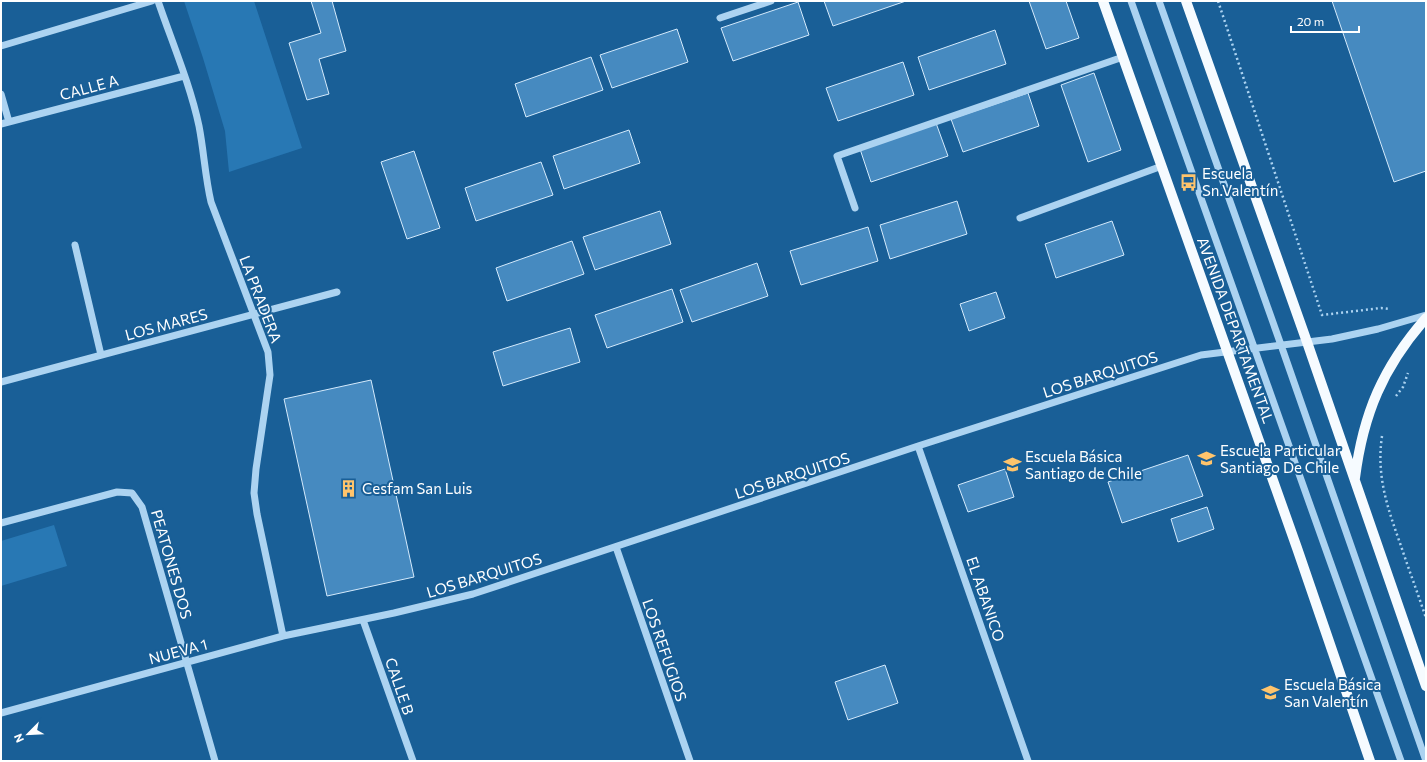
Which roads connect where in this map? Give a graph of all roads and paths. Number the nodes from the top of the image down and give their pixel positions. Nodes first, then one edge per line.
1 (152, 1) edge
2 (158, 1) edge
3 (772, 1) edge
4 (1103, 1) edge
5 (1131, 1) edge
6 (1186, 1) edge
7 (1218, 1) edge
8 (1160, 4) edge
9 (720, 18) dead end
10 (1, 46) edge
11 (1123, 57) junction
12 (184, 76) junction
13 (1, 94) edge
14 (9, 122) junction
15 (1, 124) edge
16 (1162, 166) junction
17 (855, 208) dead end
18 (1020, 218) dead end
19 (75, 244) dead end
20 (337, 292) dead end
21 (1396, 310) dead end
22 (254, 314) junction
23 (1426, 315) edge
24 (1426, 318) edge
25 (1307, 342) junction
26 (1281, 344) junction
27 (1254, 348) junction
28 (1228, 352) junction
29 (101, 355) junction
30 (1411, 366) dead end
31 (1, 382) edge
32 (1394, 398) dead end
33 (1383, 431) dead end
34 (918, 446) junction
35 (1355, 480) junction
36 (1, 523) edge
37 (616, 547) junction
38 (1426, 618) edge
39 (362, 620) junction
40 (283, 636) junction
41 (187, 662) junction
42 (1426, 686) edge
43 (1, 713) edge
44 (215, 761) edge
45 (413, 761) edge
46 (690, 761) edge
47 (1028, 761) edge
48 (1370, 761) edge
49 (1400, 761) edge
50 (1426, 761) edge

1 - 10 street
2 - 12 street, LA PRADERA
3 - 9 street
4 - 11 main road, AVENIDA DEPARTAMENTAL
5 - 27 street
6 - 25 main road
7 - 21 path
8 - 26 street
11 - 16 main road, AVENIDA DEPARTAMENTAL
11 - 17 street
12 - 14 street, CALLE A
12 - 22 street, LA PRADERA
13 - 14 street
14 - 15 street, CALLE A
16 - 18 street
16 - 28 main road, AVENIDA DEPARTAMENTAL
19 - 29 street
20 - 22 street, LOS MARES
22 - 29 street, LOS MARES
22 - 40 street, LA PRADERA
23 - 25 street, LOS BARQUITOS
24 - 35 main road
25 - 26 street, LOS BARQUITOS
25 - 35 main road
26 - 27 street, LOS BARQUITOS
26 - 50 street
27 - 28 street, LOS BARQUITOS
27 - 49 street
28 - 34 street, LOS BARQUITOS
28 - 48 main road, AVENIDA DEPARTAMENTAL
29 - 31 street, LOS MARES
30 - 32 path
33 - 38 path
34 - 37 street, LOS BARQUITOS
34 - 47 street, EL ABANICO
35 - 42 main road
36 - 41 street, PEATONES DOS
37 - 39 street, LOS BARQUITOS
37 - 46 street, LOS REFUGIOS
39 - 40 street, NUEVA 1
39 - 45 street, CALLE B
40 - 41 street, NUEVA 1
41 - 43 street, NUEVA 1
41 - 44 street, PEATONES DOS

